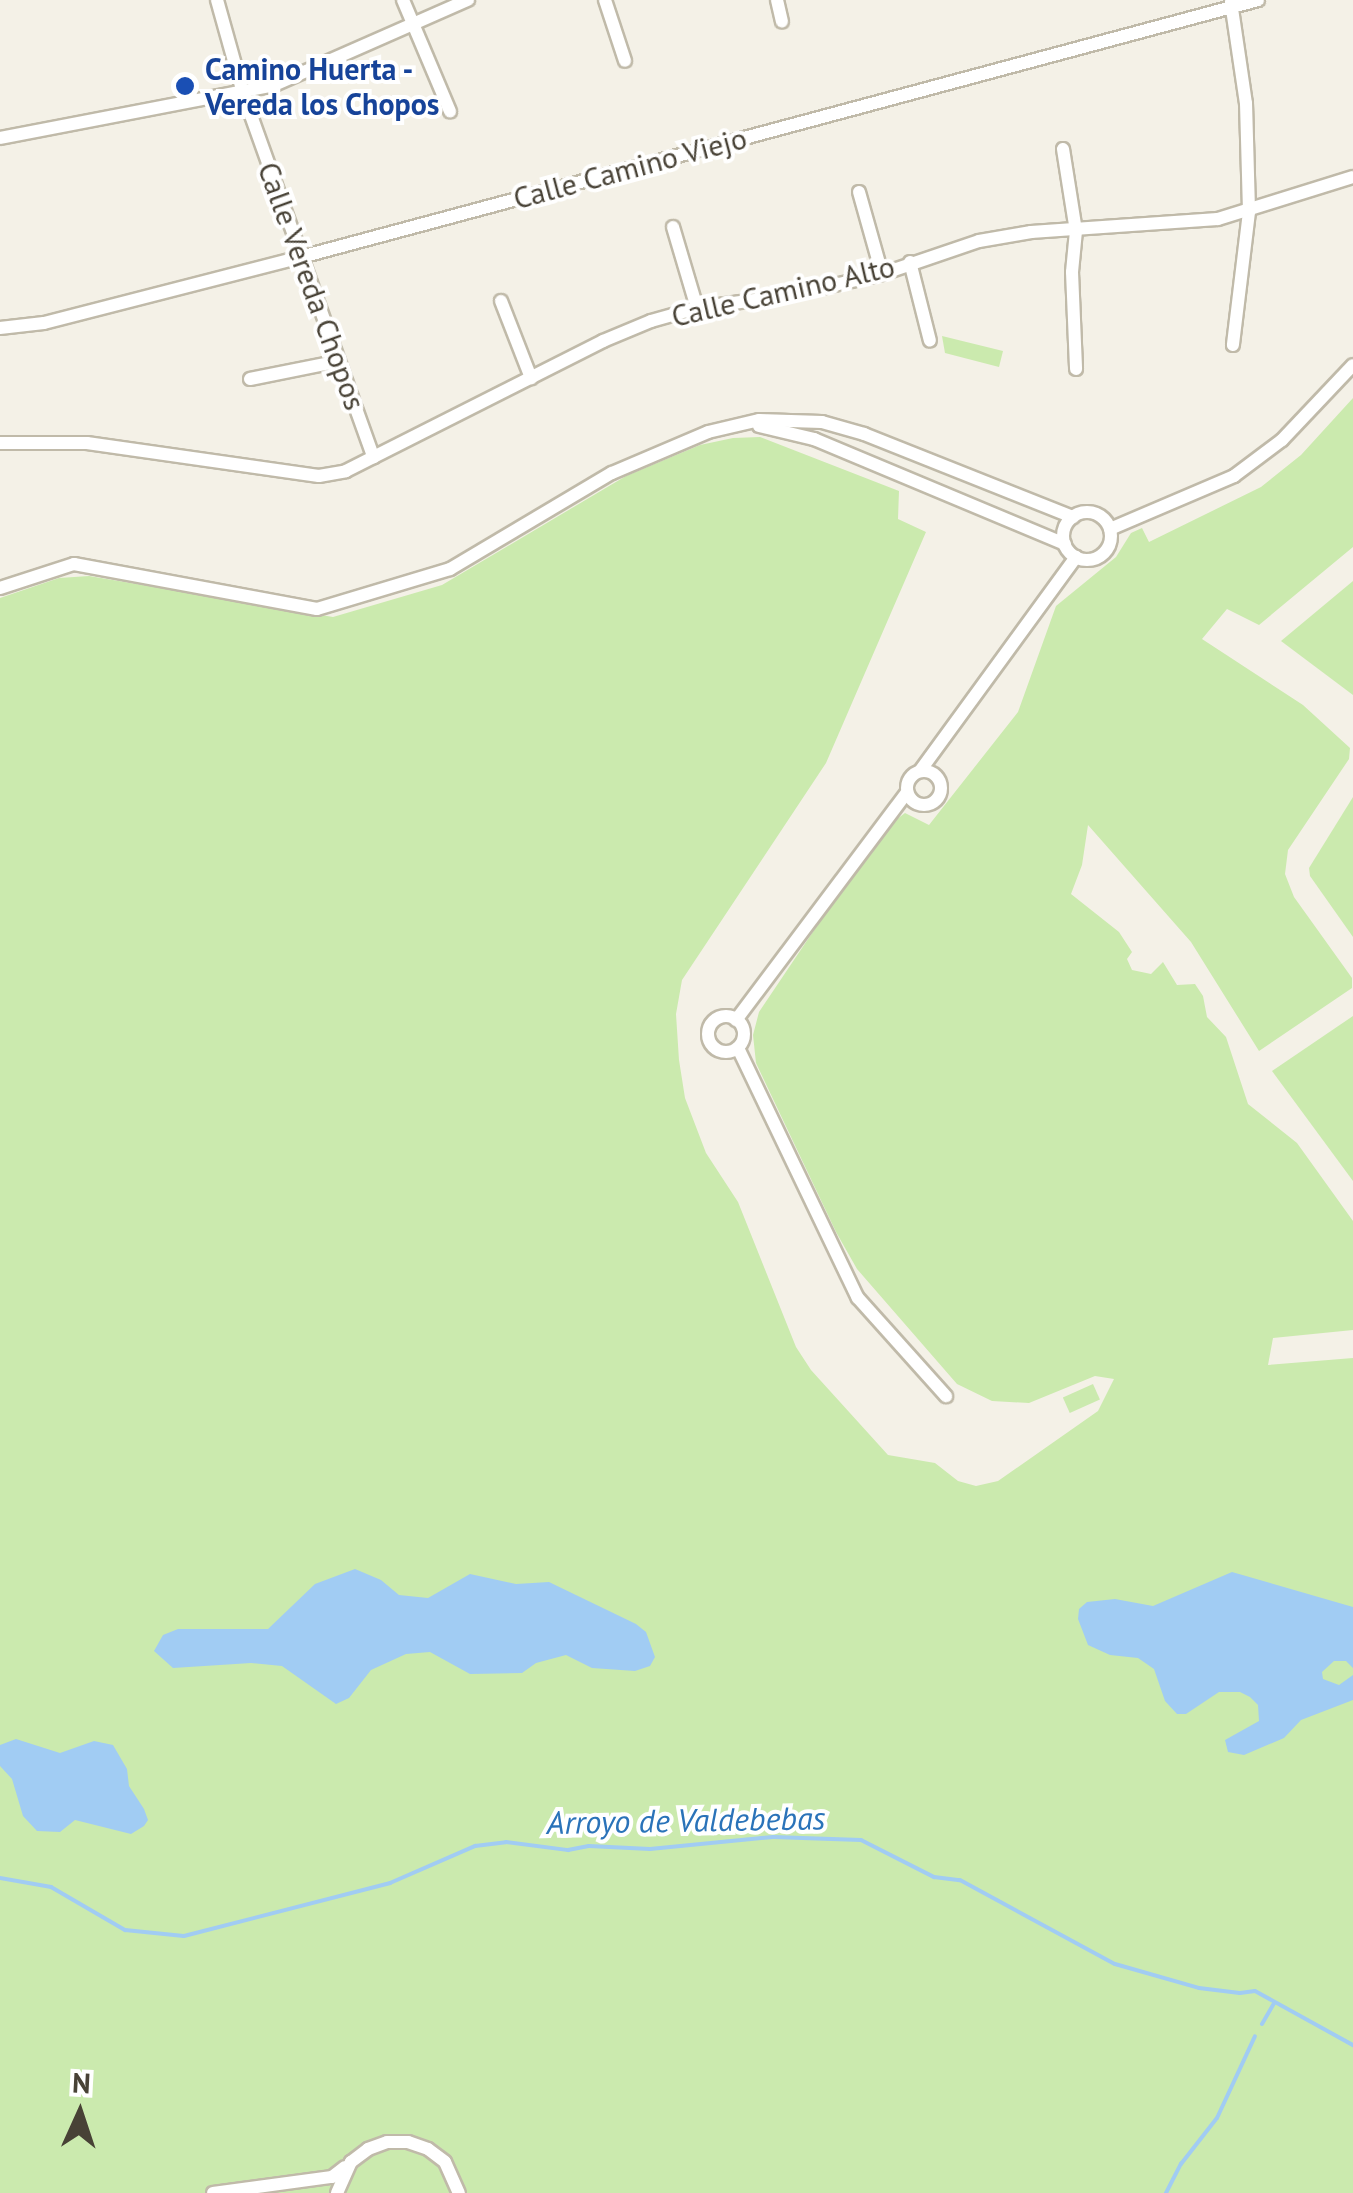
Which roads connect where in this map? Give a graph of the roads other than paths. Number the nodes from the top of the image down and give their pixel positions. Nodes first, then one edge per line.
1 (217, 0) edge
2 (404, 0) edge
3 (468, 0) edge
4 (605, 0) edge
5 (777, 0) edge
6 (1258, 0) edge
7 (1232, 4) edge
8 (782, 21) dead end
9 (412, 22) junction
10 (625, 61) dead end
11 (243, 94) junction
12 (450, 112) dead end
13 (0, 138) edge
14 (1062, 150) dead end
15 (1353, 176) edge
16 (859, 192) dead end
17 (1249, 212) junction
18 (673, 226) dead end
19 (1076, 231) junction
20 (301, 258) junction
21 (910, 262) junction
22 (882, 274) junction
23 (500, 301) dead end
24 (696, 308) junction
25 (0, 328) edge
26 (930, 341) dead end
27 (1233, 345) dead end
28 (339, 361) junction
29 (1353, 365) edge
30 (1076, 368) dead end
31 (531, 378) junction
32 (250, 379) dead end
33 (732, 426) junction
34 (0, 443) edge
35 (373, 457) junction
36 (1073, 517) junction
37 (1110, 529) junction
38 (1064, 544) junction
39 (1076, 557) junction
40 (0, 588) edge
41 (941, 742) junction
42 (920, 771) junction
43 (940, 781) junction
44 (910, 798) junction
45 (736, 1020) junction
46 (738, 1048) junction
47 (946, 1396) dead end
48 (351, 2162) junction
49 (213, 2193) edge
50 (337, 2193) edge
51 (460, 2193) edge

1 - 11 street, Calle Vereda Chopos
2 - 9 street
3 - 9 street
4 - 10 street
5 - 8 street
6 - 7 street, Calle Camino Viejo
7 - 17 street
7 - 20 street, Calle Camino Viejo
9 - 11 street
9 - 12 street
11 - 13 street
11 - 20 street, Calle Vereda Chopos
14 - 19 street
15 - 17 street, Calle Camino Alto
16 - 22 street
17 - 19 street, Calle Camino Alto
17 - 27 street
18 - 24 street
19 - 21 street, Calle Camino Alto
19 - 30 street
20 - 25 street, Calle Camino Viejo
20 - 28 street, Calle Vereda Chopos
21 - 22 street, Calle Camino Alto
21 - 26 street
22 - 24 street, Calle Camino Alto
23 - 31 street
24 - 31 street, Calle Camino Alto
28 - 32 street
28 - 35 street, Calle Vereda Chopos
29 - 37 street
31 - 35 street, Calle Camino Alto
33 - 36 street
33 - 38 street
33 - 40 street
34 - 35 street, Calle Camino Alto
36 - 37 street
36 - 38 street
37 - 39 street
38 - 39 street
39 - 41 street
41 - 42 street
41 - 43 street
42 - 43 street
42 - 44 street
43 - 44 street
44 - 45 street
45 - 46 street
45 - 46 street
46 - 47 street
48 - 49 street
48 - 50 street
48 - 51 street

